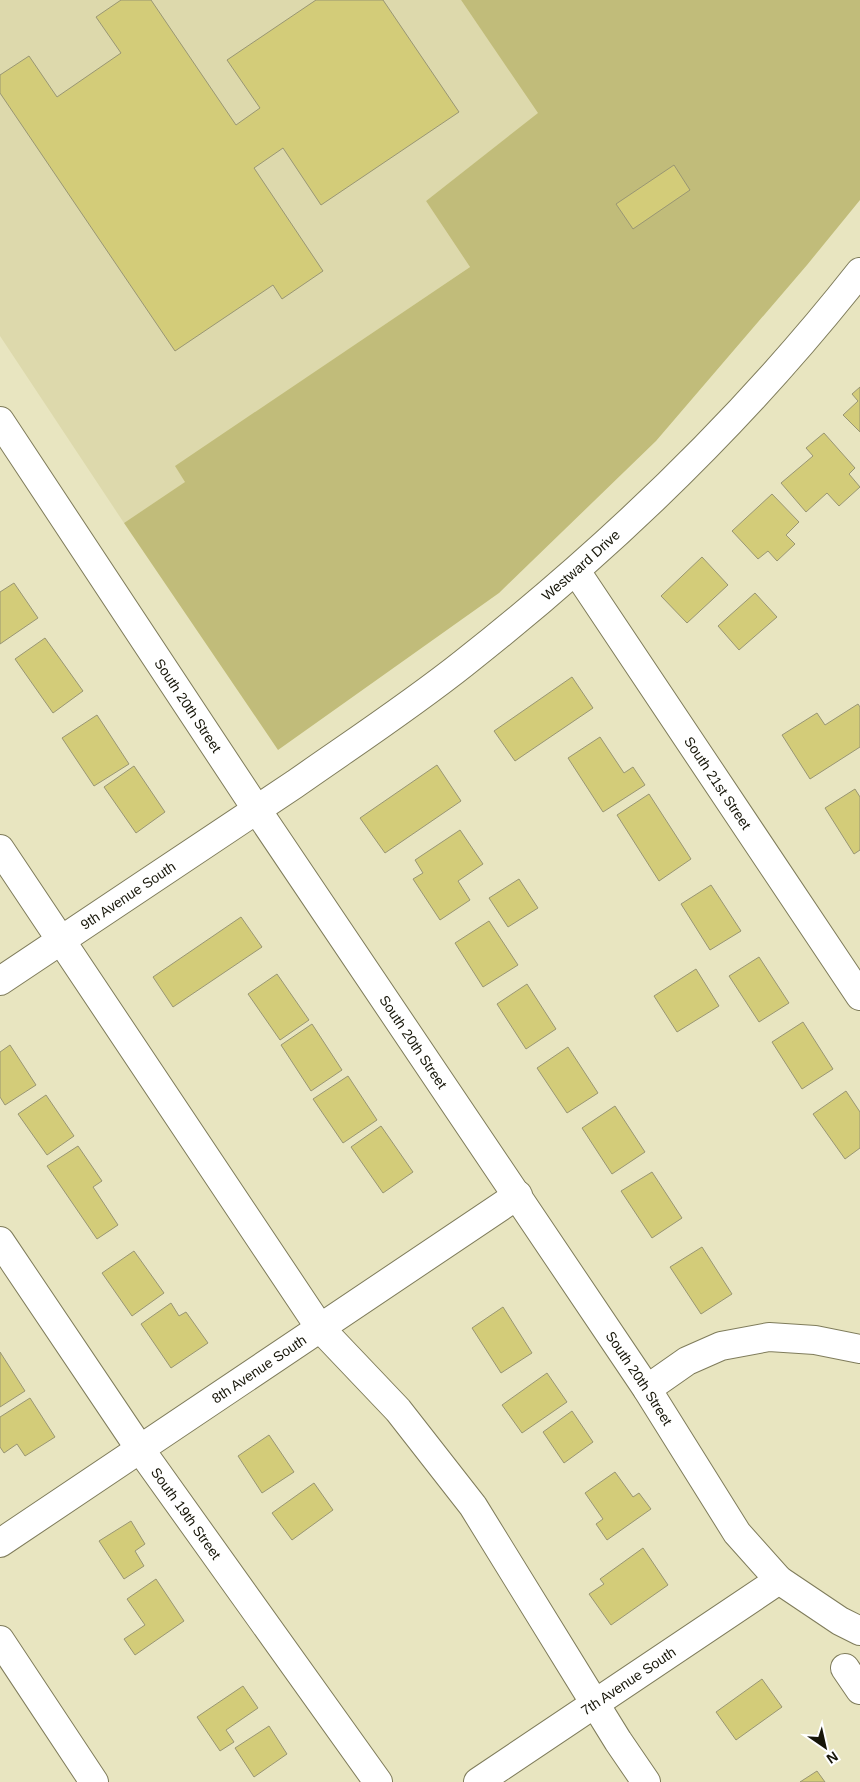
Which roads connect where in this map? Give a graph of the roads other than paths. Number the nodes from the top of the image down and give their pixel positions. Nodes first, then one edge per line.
1 (860, 272) edge
2 (0, 421) edge
3 (576, 571) junction
4 (257, 810) junction
5 (0, 849) edge
6 (61, 940) junction
7 (0, 981) edge
8 (860, 996) edge
9 (518, 1195) junction
10 (0, 1241) edge
11 (320, 1328) junction
12 (860, 1349) edge
13 (647, 1389) junction
14 (140, 1449) junction
15 (0, 1543) edge
16 (779, 1580) junction
17 (860, 1631) edge
18 (0, 1640) edge
19 (596, 1704) junction
20 (94, 1782) edge
21 (378, 1782) edge
22 (478, 1782) edge
23 (646, 1782) edge

1 - 3 street, Westward Drive
2 - 4 street, South 20th Street
3 - 4 street, Westward Drive
3 - 8 street, South 21st Street
4 - 6 street, 9th Avenue South
4 - 9 street, South 20th Street
5 - 6 street
6 - 7 street, 9th Avenue South
6 - 11 street
9 - 11 street, 8th Avenue South
9 - 13 street, South 20th Street
10 - 14 street, South 19th Street
11 - 14 street, 8th Avenue South
11 - 19 street
12 - 13 street
13 - 16 street, South 20th Street
14 - 15 street, 8th Avenue South
14 - 21 street, South 19th Street
16 - 17 street, South 20th Street
16 - 19 street, 7th Avenue South
18 - 20 street
19 - 22 street, 7th Avenue South
19 - 23 street

